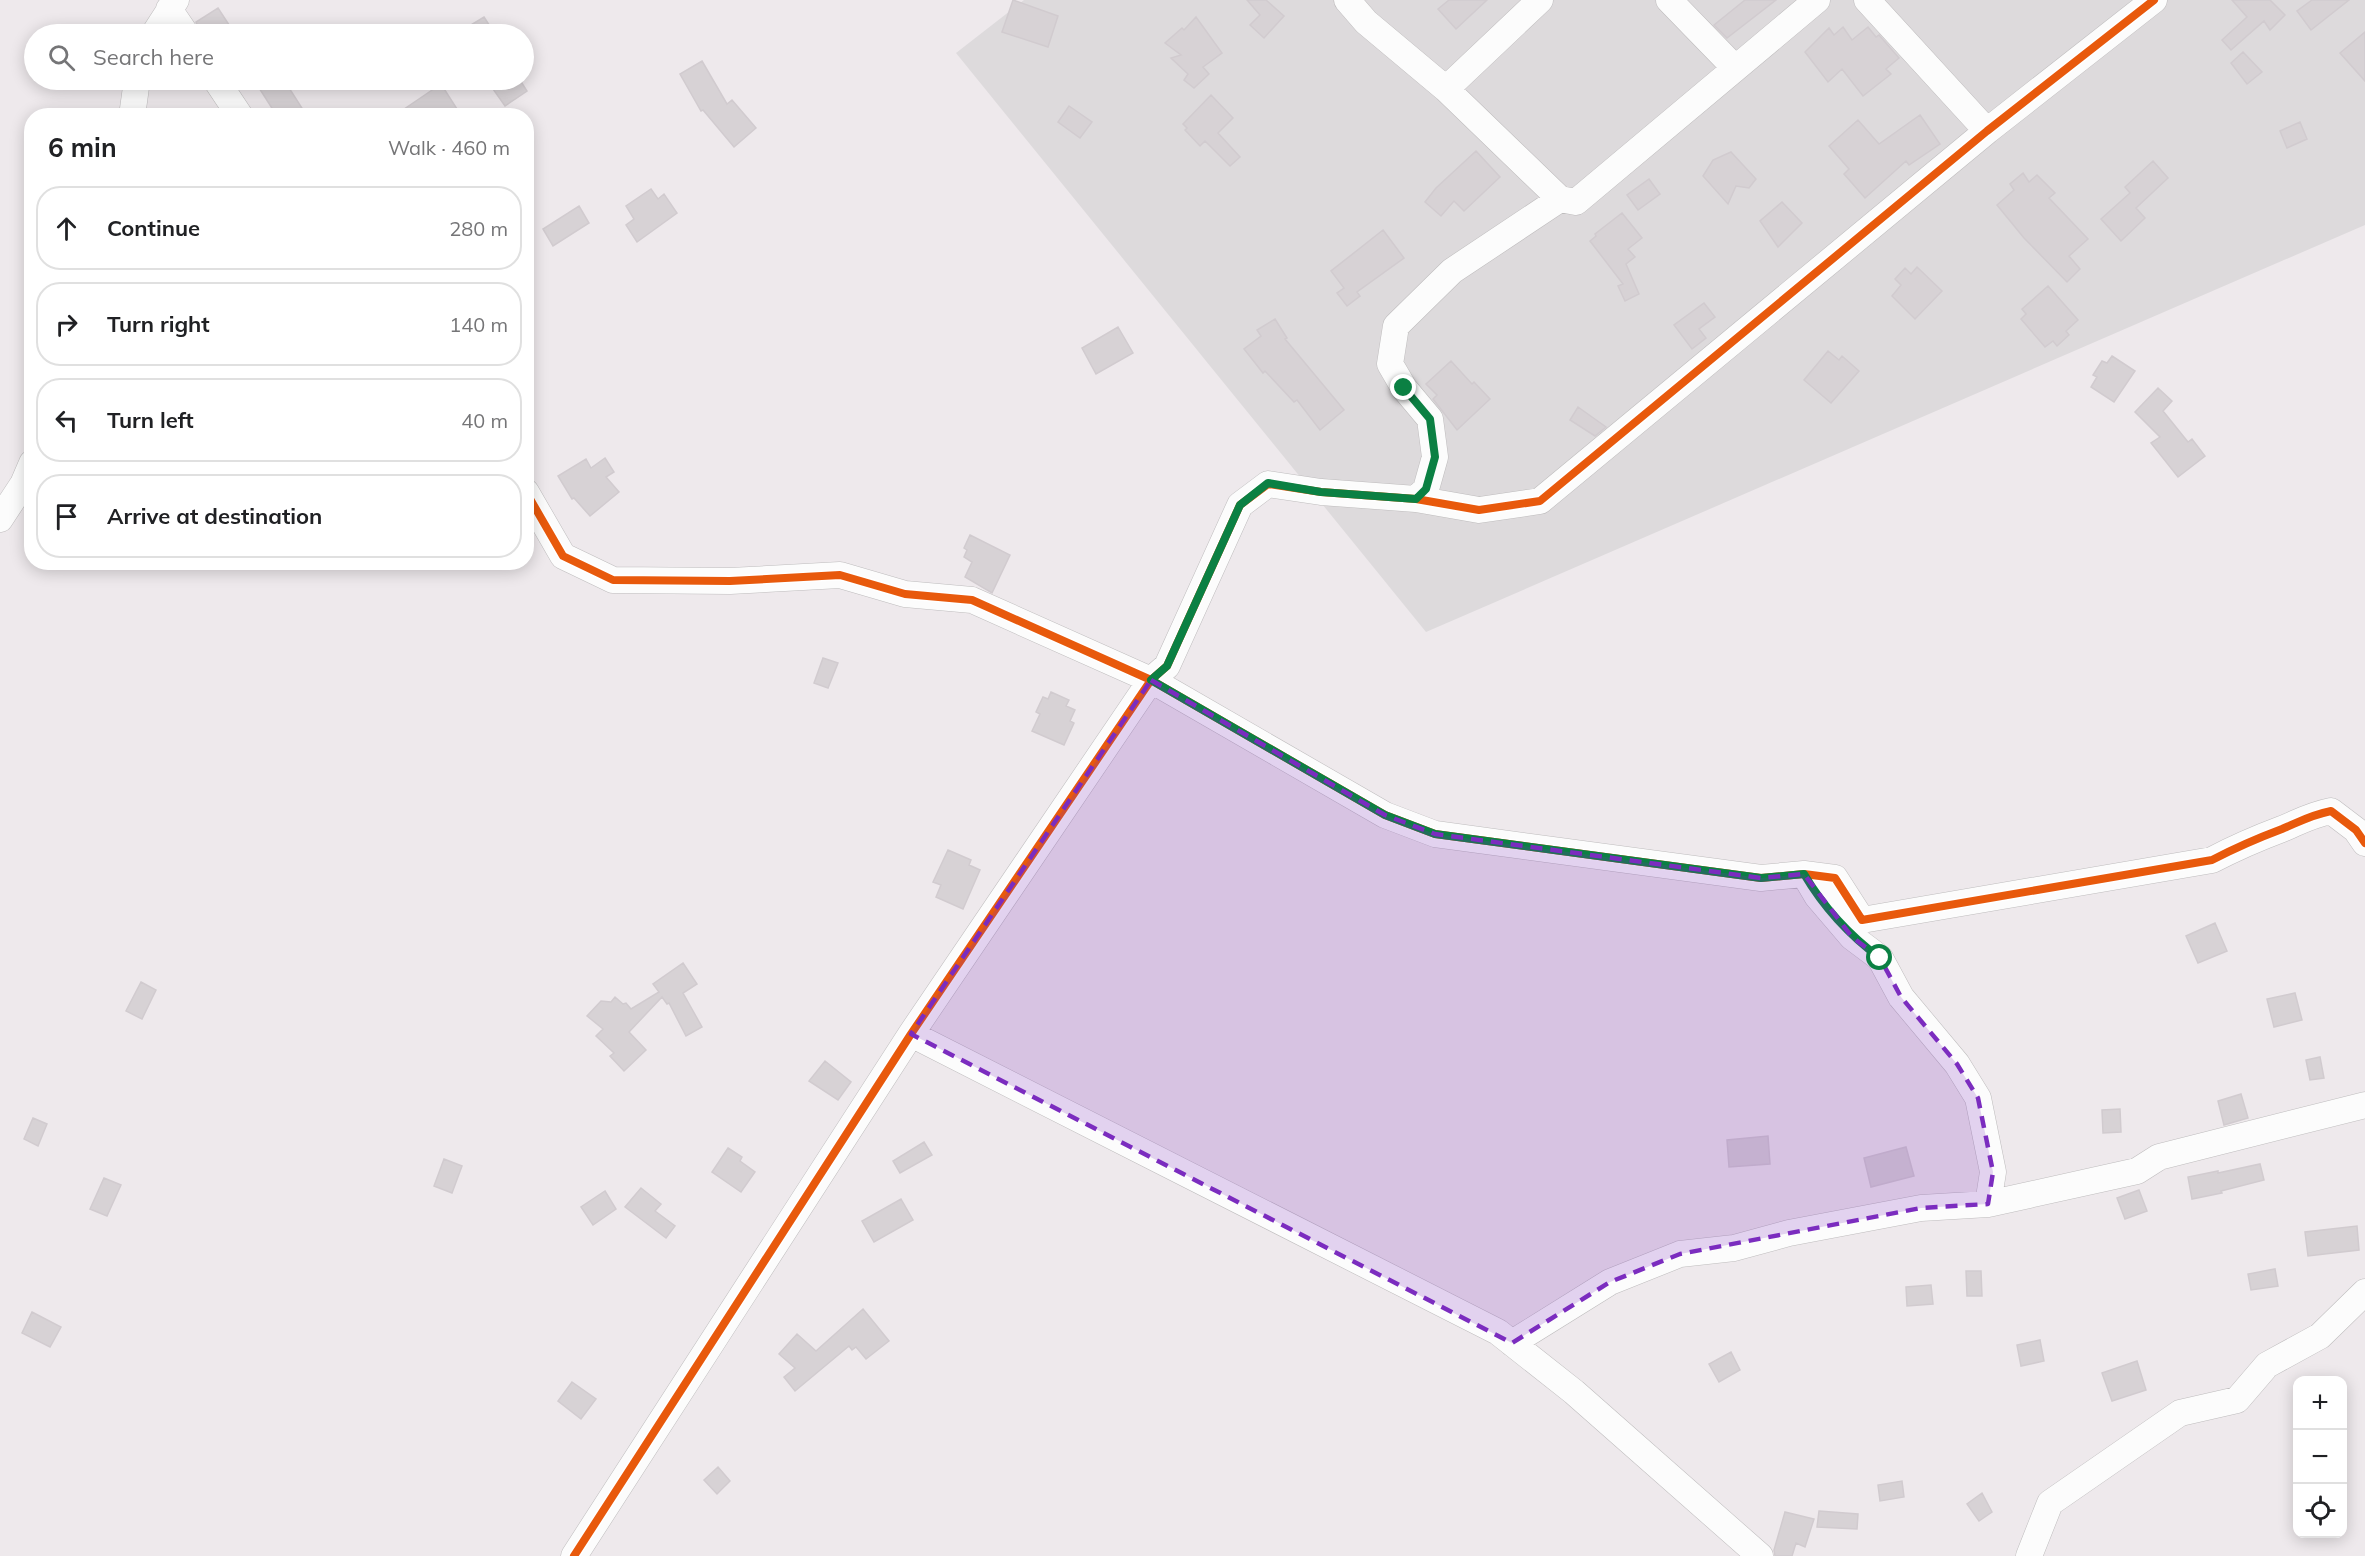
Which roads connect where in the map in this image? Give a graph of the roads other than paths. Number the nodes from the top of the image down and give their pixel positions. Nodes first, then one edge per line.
1 (1347, 0) edge
2 (1540, 0) edge
3 (1669, 0) edge
4 (1817, 0) edge
5 (1867, 0) edge
6 (2154, 0) edge
7 (173, 4) edge
8 (160, 24) edge
9 (182, 24) edge
10 (1735, 68) junction
11 (1446, 89) junction
12 (136, 90) edge
13 (223, 90) edge
14 (133, 108) edge
15 (235, 108) edge
16 (1987, 131) junction
17 (1560, 200) junction
18 (24, 482) edge
19 (1416, 499) junction
20 (534, 506) edge
21 (0, 519) edge
22 (1151, 680) junction
23 (2365, 843) edge
24 (1804, 874) junction
25 (911, 1034) junction
26 (2365, 1106) edge
27 (1988, 1204) junction
28 (2365, 1292) edge
29 (1512, 1343) junction
30 (574, 1556) edge
31 (1760, 1556) edge
32 (2029, 1556) edge

1 - 11 street
2 - 11 street
3 - 10 street
4 - 10 street
5 - 16 street
6 - 16 street
7 - 8 street
7 - 9 street
10 - 17 street
11 - 17 street
12 - 14 street
13 - 15 street
16 - 19 street
17 - 19 street
18 - 21 street
19 - 22 street
20 - 22 street
22 - 24 street
22 - 25 street
23 - 24 street
24 - 27 street
25 - 29 street
25 - 30 street
26 - 27 street
27 - 29 street
28 - 32 street
29 - 31 street

